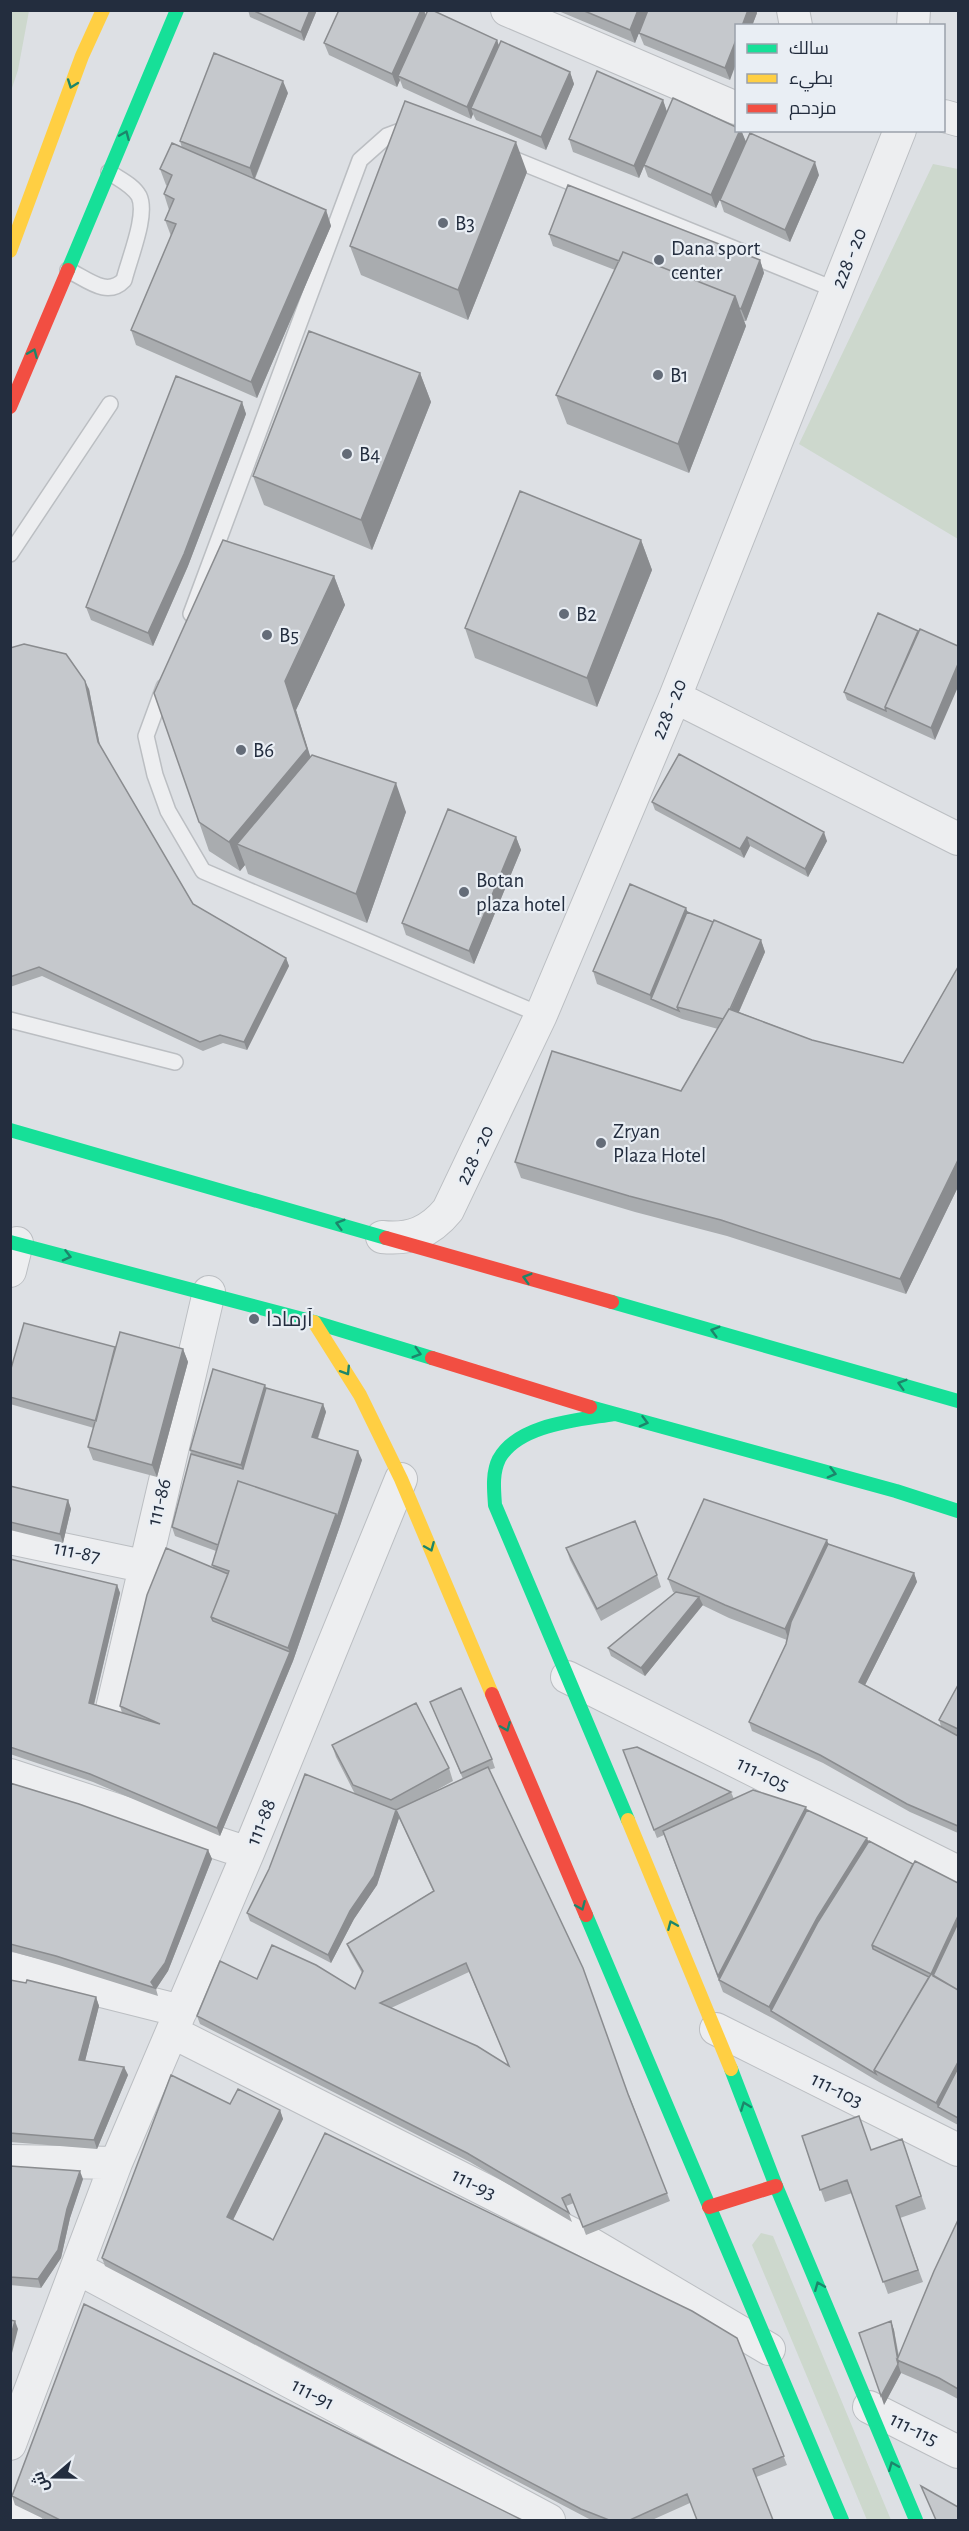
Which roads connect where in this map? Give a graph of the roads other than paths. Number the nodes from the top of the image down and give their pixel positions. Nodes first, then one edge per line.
1 (82, 10) edge
2 (103, 10) edge
3 (177, 10) edge
4 (507, 10) edge
5 (82, 56) junction
6 (735, 108) edge
7 (422, 123) edge
8 (899, 132) edge
9 (488, 149) edge
10 (109, 172) junction
11 (10, 251) edge
12 (68, 270) junction
13 (836, 290) junction
14 (110, 404) dead end
15 (10, 407) edge
16 (10, 554) edge
17 (187, 625) edge
18 (171, 669) edge
19 (675, 697) junction
20 (958, 838) edge
21 (541, 1015) junction
22 (10, 1020) edge
23 (175, 1062) dead end
24 (10, 1130) edge
25 (382, 1237) junction
26 (13, 1252) edge
27 (209, 1292) junction
28 (315, 1322) junction
29 (958, 1401) edge
30 (614, 1414) junction
31 (401, 1479) junction
32 (958, 1511) edge
33 (10, 1538) edge
34 (144, 1566) junction
35 (567, 1677) junction
36 (111, 1713) edge
37 (10, 1775) edge
38 (249, 1853) junction
39 (958, 1872) edge
40 (10, 1968) edge
41 (176, 2022) junction
42 (716, 2029) junction
43 (958, 2150) edge
44 (10, 2161) edge
45 (116, 2163) junction
46 (776, 2186) junction
47 (709, 2207) junction
48 (77, 2268) junction
49 (769, 2349) junction
50 (22, 2381) edge
51 (869, 2407) junction
52 (10, 2444) edge
53 (958, 2452) edge
54 (10, 2512) edge
55 (26, 2520) edge
56 (549, 2520) edge
57 (842, 2520) edge
58 (916, 2520) edge

1 - 5 street
2 - 5 main road
10 -> 3 main road
4 - 6 street
5 -> 11 main road
7 - 17 lane
8 - 13 street, 228 - 20
9 - 13 lane
10 - 12 main road
10 - 12 lane
15 -> 12 main road
13 - 19 street, 228 - 20
14 - 16 lane
18 - 21 lane
19 - 20 street
19 - 21 street, 228 - 20
21 - 25 street, 228 - 20
22 - 23 lane
25 -> 24 main road
29 -> 25 main road
26 -> 27 main road
27 - 28 main road
27 - 34 street, 111-86
28 -> 30 main road
28 -> 31 main road
30 -> 32 main road
30 - 35 main road
31 - 38 street, 111-88
31 -> 47 main road
33 - 34 street, 111-87
34 - 36 street, 111-86
35 - 39 street, 111-105
42 -> 35 main road
37 - 38 street
38 - 41 street, 111-88
40 - 41 street, 111-93
41 - 45 street, 111-88
41 - 49 street, 111-93
42 - 43 street, 111-103
46 -> 42 main road
44 - 45 street
45 - 48 street, 111-88
46 - 47 main road
51 -> 46 main road
47 - 49 main road
48 - 50 street, 111-88
48 - 56 street, 111-91
49 - 57 main road
50 - 52 street, 111-88
51 - 53 street, 111-115
58 -> 51 main road
54 - 55 street

